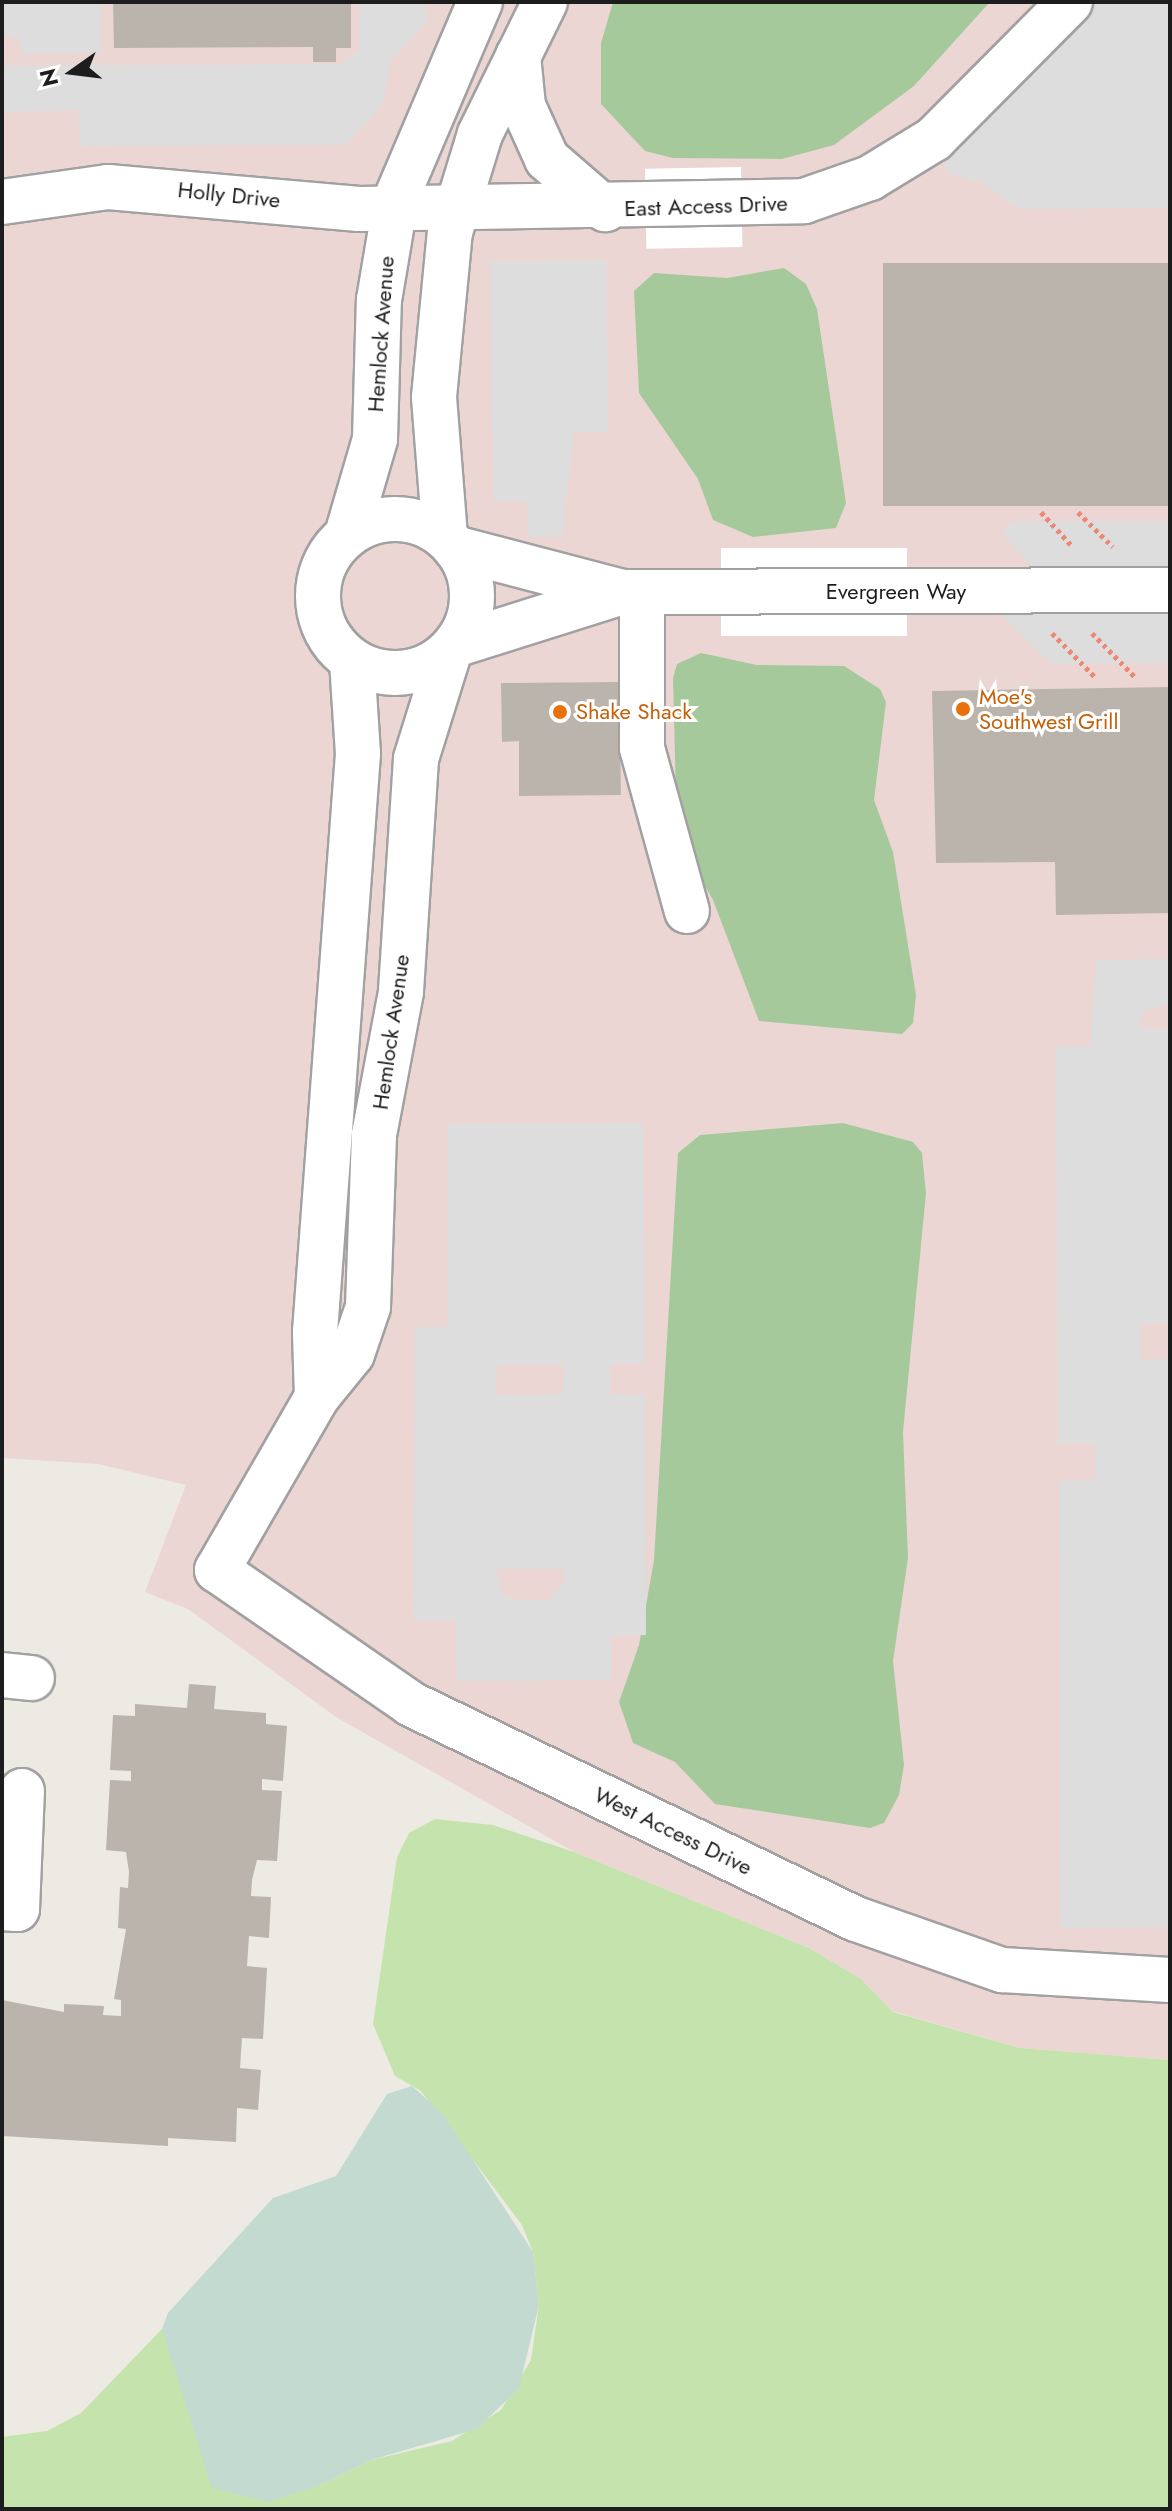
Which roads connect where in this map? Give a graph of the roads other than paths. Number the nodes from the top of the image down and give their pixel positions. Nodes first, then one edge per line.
1 (480, 2) edge
2 (545, 2) edge
3 (1070, 2) edge
4 (518, 56) junction
5 (2, 202) edge
6 (395, 205) junction
7 (456, 207) junction
8 (625, 209) junction
9 (347, 535) junction
10 (450, 542) junction
11 (1170, 590) edge
12 (633, 592) junction
13 (453, 650) junction
14 (352, 661) junction
15 (687, 911) dead end
16 (317, 1397) junction
17 (217, 1570) joint
18 (22, 1791) dead end
19 (2, 1908) edge
20 (1170, 1980) edge

1 - 6 street, Hemlock Avenue
2 - 4 street
3 - 8 street, East Access Drive
4 - 7 street
4 - 8 street, East Access Drive
5 - 6 street, Holly Drive
6 - 7 street, Holly Drive
6 - 9 street, Hemlock Avenue
7 - 8 street, East Access Drive
7 - 10 street
9 - 10 street
9 - 14 street
10 - 12 street, Evergreen Way
10 - 13 street
11 - 12 street, Evergreen Way
12 - 13 street, Evergreen Way
12 - 15 street
13 - 14 street
13 - 16 street, Hemlock Avenue
14 - 16 street
16 - 17 street, Hemlock Avenue
17 - 20 street, West Access Drive
18 - 19 street

